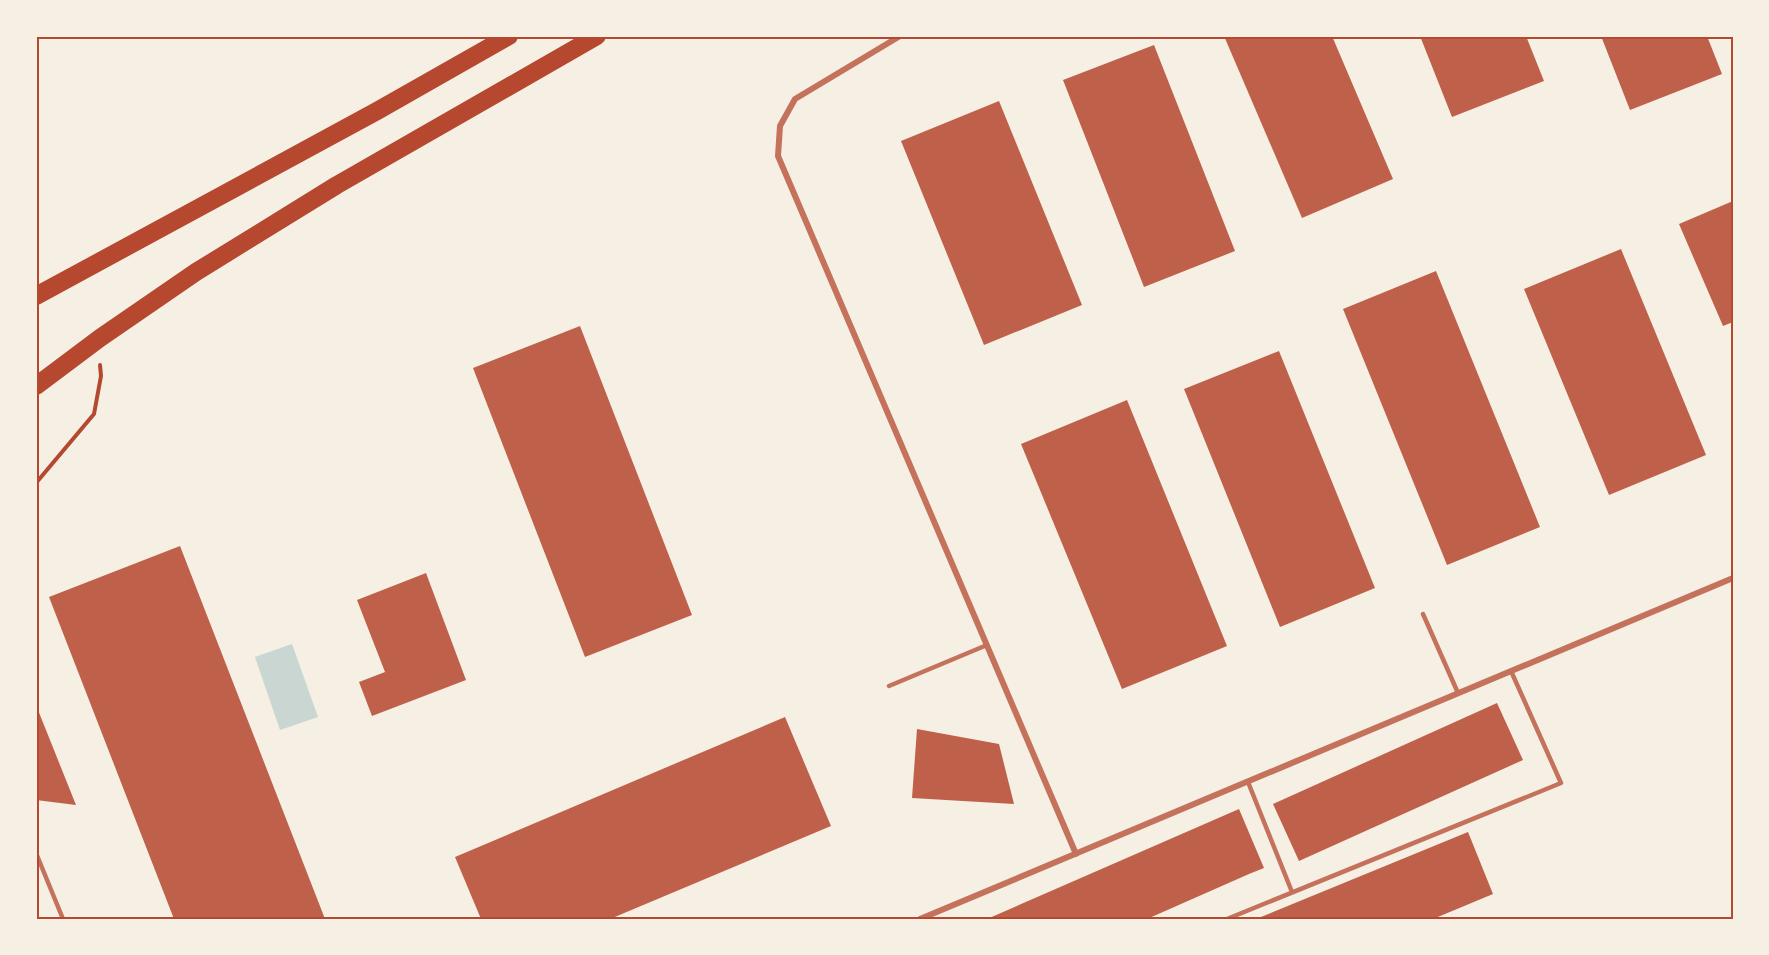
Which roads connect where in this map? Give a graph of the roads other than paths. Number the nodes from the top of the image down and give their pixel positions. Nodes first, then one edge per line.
1 (508, 36) edge
2 (597, 36) edge
3 (900, 36) edge
4 (36, 296) edge
5 (100, 338) junction
6 (36, 376) edge
7 (36, 386) edge
8 (1733, 578) edge
9 (1423, 614) dead end
10 (987, 645) junction
11 (1511, 671) junction
12 (889, 687) dead end
13 (1458, 693) junction
14 (1248, 782) junction
15 (36, 853) edge
16 (1076, 854) junction
17 (1292, 892) junction
18 (63, 919) edge
19 (920, 919) edge
20 (1227, 919) edge

1 - 4 highway
2 - 5 highway
3 - 10 street
5 - 6 highway
5 - 7 highway
8 - 11 street
9 - 13 lane
10 - 12 lane
10 - 16 street
11 - 13 street
11 - 17 lane
13 - 14 street
14 - 16 street
14 - 17 lane
15 - 18 lane
16 - 19 street
17 - 20 lane

